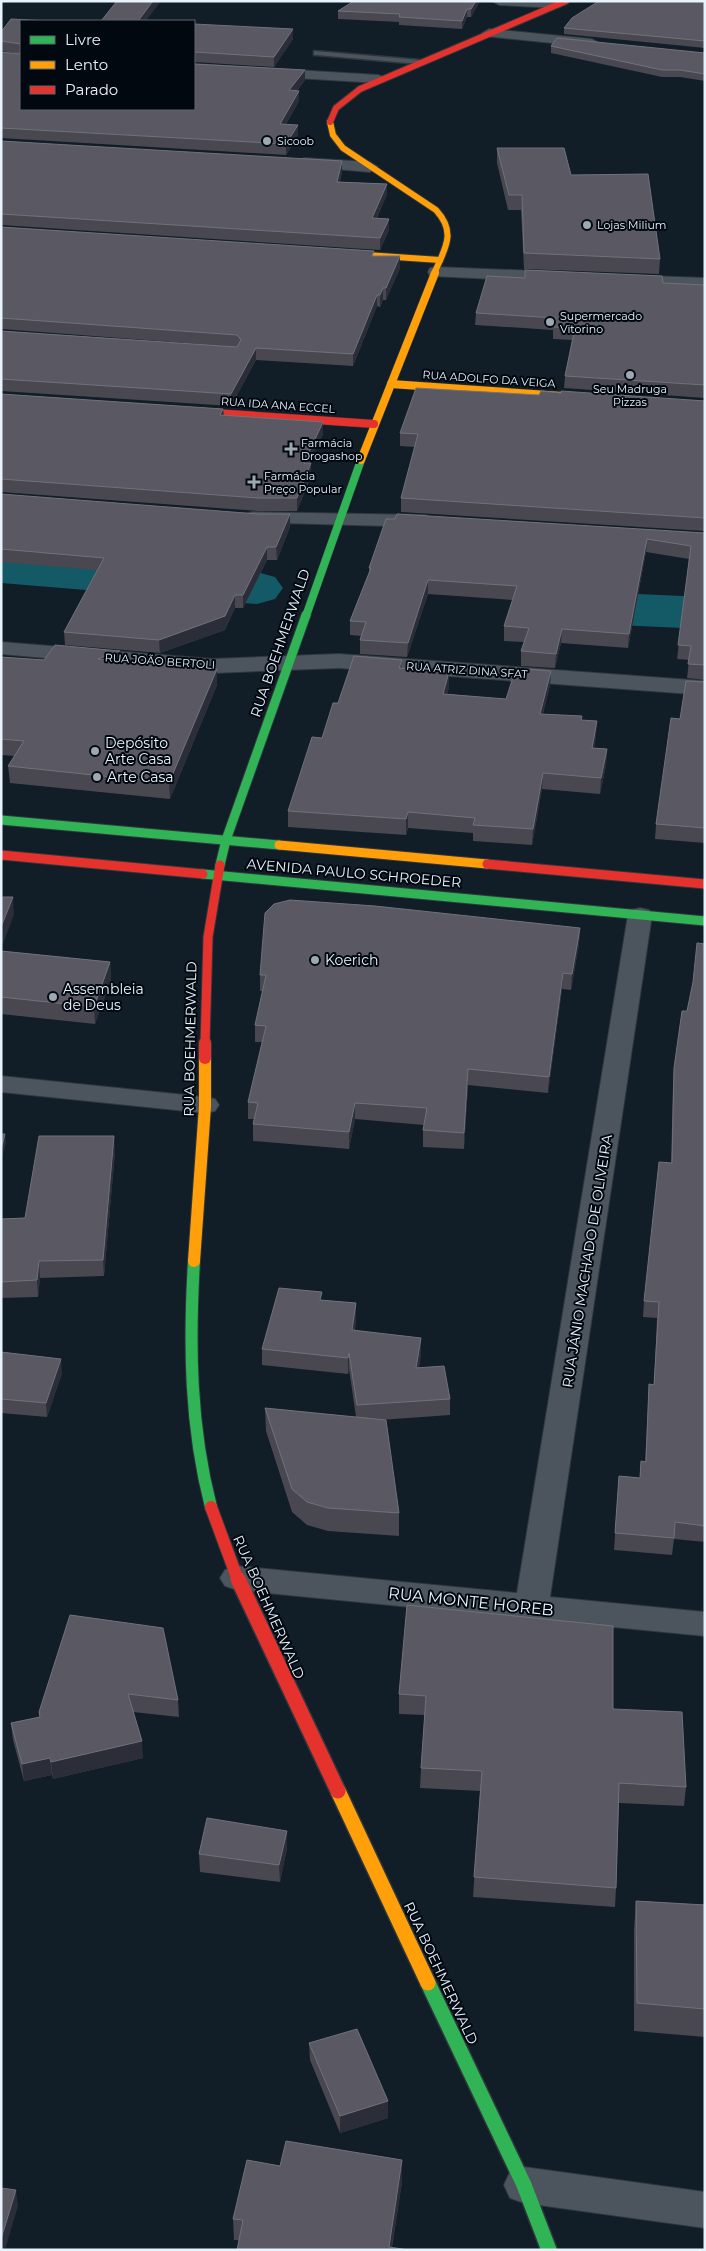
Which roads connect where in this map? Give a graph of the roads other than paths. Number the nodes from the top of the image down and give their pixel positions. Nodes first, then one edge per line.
1 (499, 1) edge
2 (562, 3) edge
3 (489, 33) junction
4 (607, 44) edge
5 (317, 53) dead end
6 (420, 62) junction
7 (195, 68) edge
8 (379, 79) junction
9 (290, 163) edge
10 (370, 167) junction
11 (323, 252) edge
12 (438, 266) junction
13 (575, 278) edge
14 (605, 279) edge
15 (705, 283) edge
16 (391, 384) junction
17 (589, 398) edge
18 (178, 411) edge
19 (374, 424) junction
20 (238, 517) edge
21 (339, 519) junction
22 (440, 522) edge
23 (1, 648) edge
24 (288, 663) junction
25 (705, 688) edge
26 (1, 820) edge
27 (226, 840) junction
28 (1, 855) edge
29 (217, 875) junction
30 (705, 884) edge
31 (640, 915) junction
32 (705, 921) edge
33 (1, 1084) edge
34 (205, 1105) junction
35 (237, 1578) junction
36 (532, 1607) junction
37 (705, 1624) edge
38 (524, 2185) junction
39 (705, 2210) edge
40 (550, 2250) edge

1 - 2 street
2 - 3 main road, RUA BOEHMERWALD
3 - 4 street
3 - 6 main road, RUA BOEHMERWALD
5 - 6 lane
6 - 8 main road, RUA BOEHMERWALD
7 - 8 street
8 - 10 main road, RUA BOEHMERWALD
9 - 10 street
10 - 12 main road, RUA BOEHMERWALD
11 - 12 main road
12 - 13 street
12 - 16 main road, RUA BOEHMERWALD
14 - 15 street
16 - 17 main road, RUA ADOLFO DA VEIGA
16 - 19 main road, RUA BOEHMERWALD
18 - 19 main road, RUA IDA ANA ECCEL
19 - 21 main road, RUA BOEHMERWALD
20 - 21 street
21 - 22 street
21 - 24 main road, RUA BOEHMERWALD
23 - 24 street, RUA JOÃO BERTOLI
24 - 25 street, RUA ATRIZ DINA SFAT
24 - 27 main road, RUA BOEHMERWALD
26 - 27 main road, AVENIDA PAULO SCHROEDER
27 - 29 main road, RUA BOEHMERWALD
27 - 30 main road, AVENIDA PAULO SCHROEDER
28 - 29 main road, AVENIDA PAULO SCHROEDER
29 - 31 main road, AVENIDA PAULO SCHROEDER
29 - 34 main road, RUA BOEHMERWALD
31 - 32 main road, AVENIDA PAULO SCHROEDER
31 - 36 street, RUA JÂNIO MACHADO DE OLIVEIRA
33 - 34 street
34 - 35 main road, RUA BOEHMERWALD
35 - 36 street, RUA MONTE HOREB
35 - 38 main road, RUA BOEHMERWALD
36 - 37 street, RUA MONTE HOREB
38 - 39 street
38 - 40 main road, RUA BOEHMERWALD

